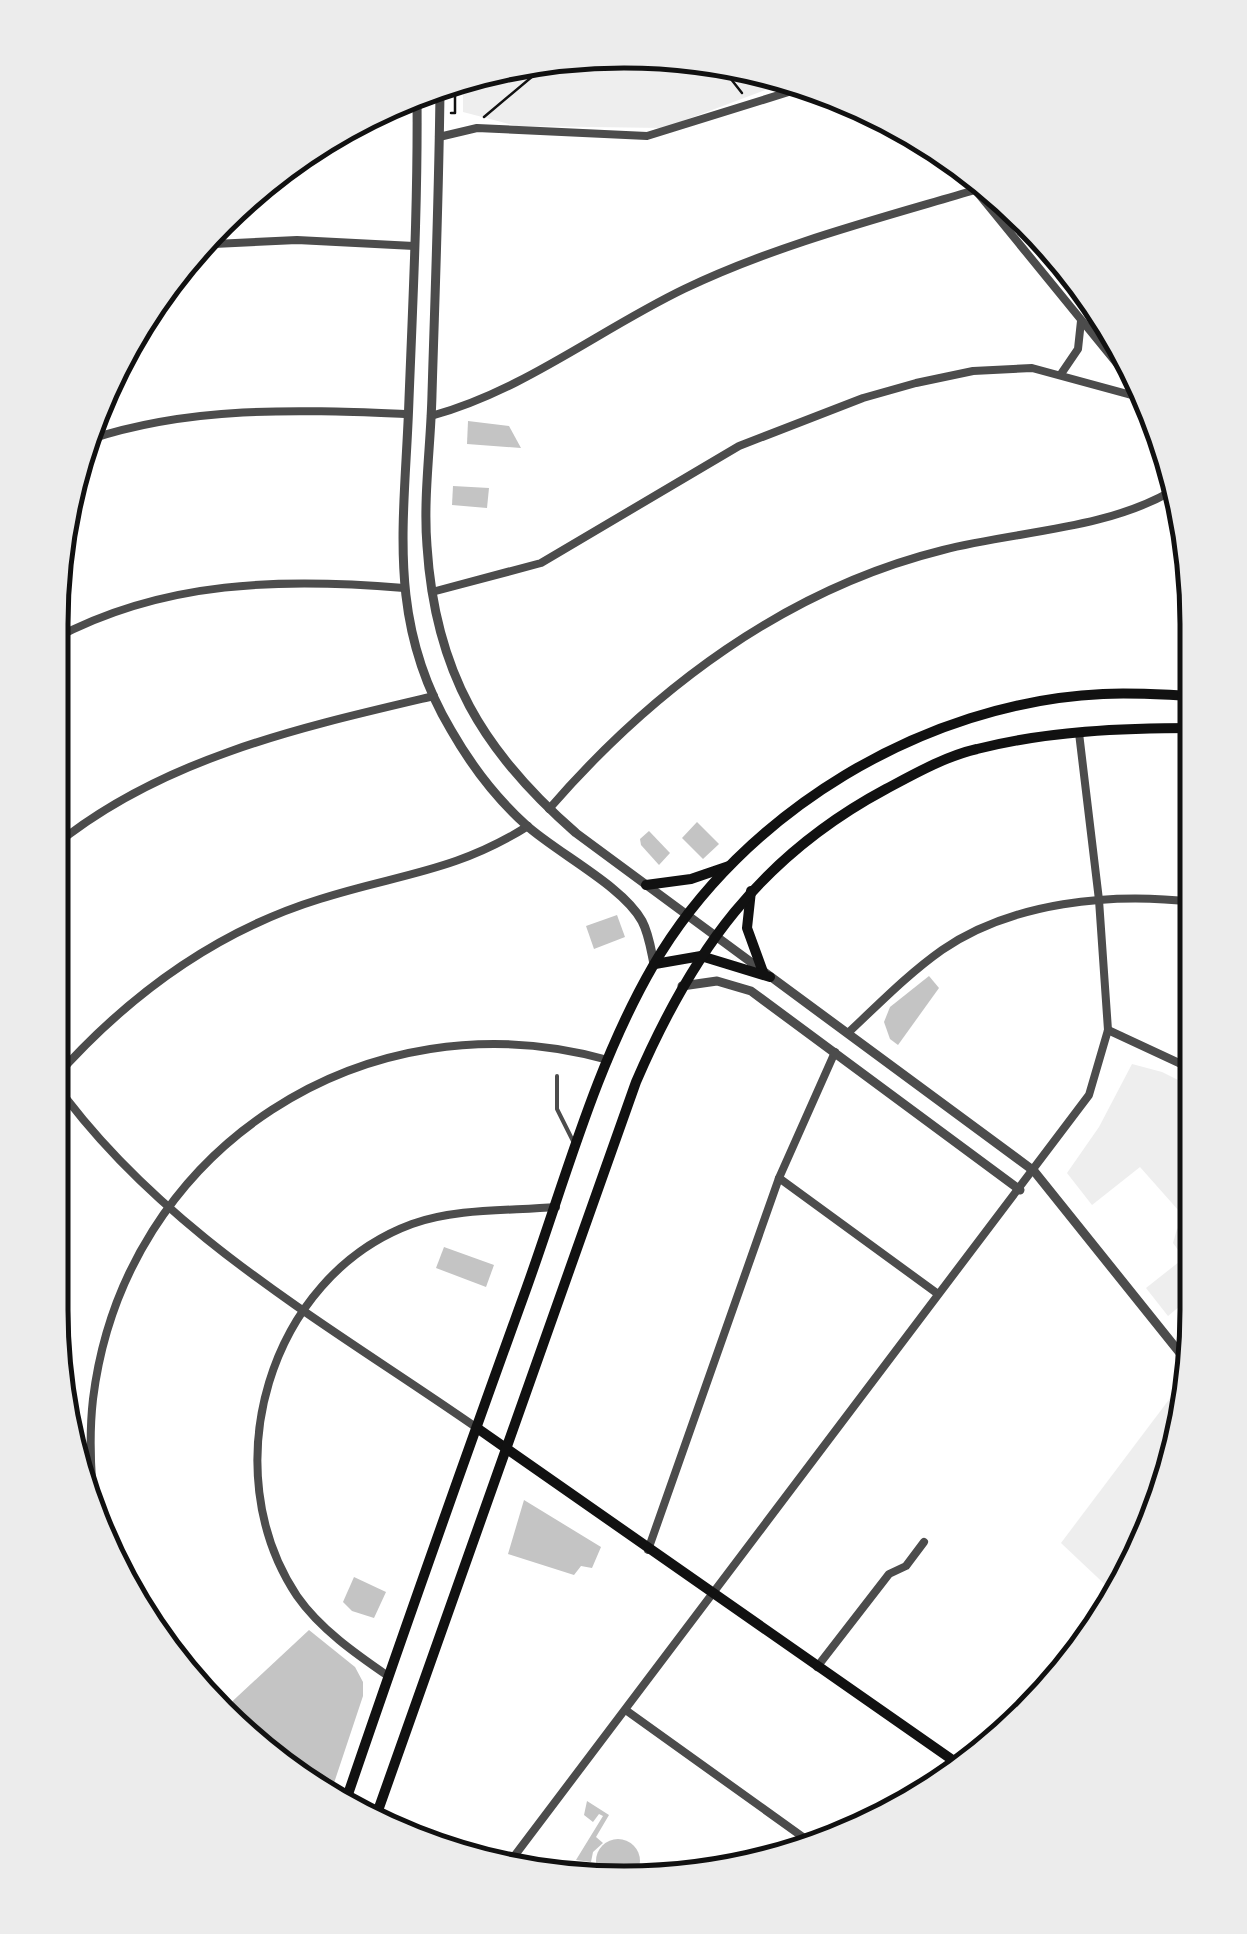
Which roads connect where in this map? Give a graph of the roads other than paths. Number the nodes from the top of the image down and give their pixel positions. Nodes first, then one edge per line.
1 (787, 92) edge
2 (440, 99) edge
3 (417, 108) edge
4 (439, 137) junction
5 (972, 191) edge
6 (978, 196) edge
7 (219, 242) edge
8 (414, 246) junction
9 (1080, 321) junction
10 (1112, 359) edge
11 (1061, 374) junction
12 (1129, 394) edge
13 (408, 414) junction
14 (431, 416) junction
15 (100, 437) edge
16 (1164, 494) edge
17 (404, 588) junction
18 (432, 592) junction
19 (68, 631) edge
20 (434, 696) junction
21 (1180, 696) edge
22 (1180, 729) edge
23 (1079, 733) junction
24 (549, 809) junction
25 (528, 826) junction
26 (68, 836) edge
27 (730, 866) junction
28 (646, 884) junction
29 (751, 889) junction
30 (1099, 900) junction
31 (1180, 902) edge
32 (687, 914) junction
33 (715, 935) junction
34 (700, 956) junction
35 (654, 964) junction
36 (766, 974) junction
37 (682, 986) junction
38 (1108, 1030) junction
39 (849, 1032) junction
40 (835, 1052) junction
41 (608, 1060) junction
42 (1180, 1063) edge
43 (68, 1064) edge
44 (557, 1076) dead end
45 (68, 1103) edge
46 (576, 1147) junction
47 (1034, 1170) junction
48 (779, 1178) junction
49 (1020, 1190) junction
50 (556, 1207) junction
51 (167, 1210) junction
52 (938, 1294) junction
53 (304, 1308) junction
54 (1178, 1350) edge
55 (477, 1428) junction
56 (506, 1446) junction
57 (93, 1477) edge
58 (924, 1542) dead end
59 (648, 1550) junction
60 (713, 1595) junction
61 (817, 1666) junction
62 (388, 1676) junction
63 (627, 1711) junction
64 (952, 1759) edge
65 (348, 1794) edge
66 (378, 1809) edge
67 (803, 1837) edge
68 (515, 1856) edge

1 - 4 street
2 - 4 street
3 - 8 street
4 - 14 street
5 - 14 street
6 - 9 street
7 - 8 street
8 - 13 street
9 - 10 street
9 - 11 street
11 - 12 street
11 - 18 street
13 - 15 street
13 - 17 street
14 - 18 street
16 - 24 street
17 - 19 street
17 - 20 street
18 - 24 street
20 - 25 street
20 - 26 street
21 - 27 main road
22 - 23 main road
23 - 29 main road
23 - 30 street
24 - 28 street
25 - 35 street
25 - 43 street
27 - 28 main road
27 - 32 main road
28 - 32 street
29 - 33 main road
29 - 36 main road
30 - 31 street
30 - 38 street
30 - 39 street
32 - 33 street
32 - 35 main road
33 - 34 main road
33 - 36 street
34 - 35 main road
34 - 36 main road
34 - 37 main road
35 - 41 main road
36 - 39 street
37 - 40 street
37 - 56 main road
38 - 42 street
38 - 47 street
39 - 47 street
40 - 48 street
40 - 49 street
41 - 46 main road
41 - 51 street
44 - 46 lane
45 - 51 street
46 - 50 main road
47 - 49 street
47 - 54 street
48 - 52 street
48 - 59 street
49 - 52 street
50 - 53 street
50 - 55 main road
51 - 53 street
51 - 57 street
52 - 60 street
53 - 55 street
53 - 62 street
55 - 56 main road
55 - 62 main road
56 - 59 main road
56 - 66 main road
58 - 61 street
59 - 60 main road
60 - 61 main road
60 - 63 street
61 - 64 main road
62 - 65 main road
63 - 67 street
63 - 68 street

